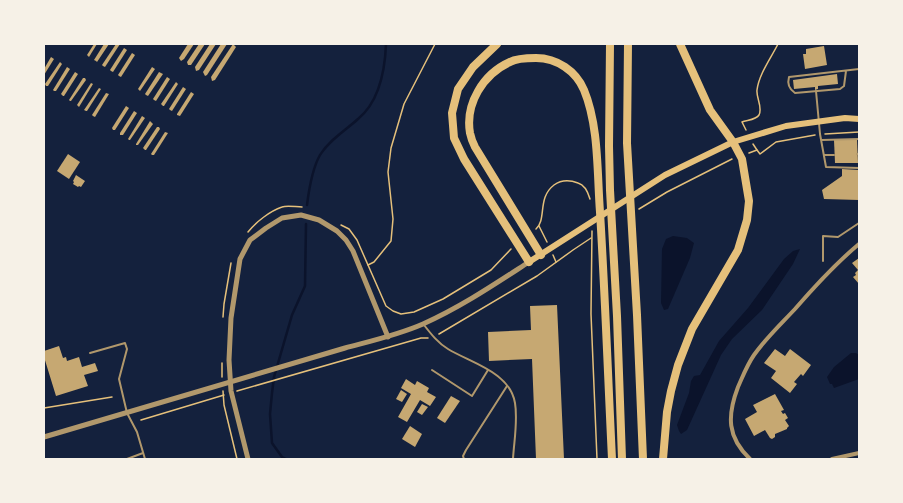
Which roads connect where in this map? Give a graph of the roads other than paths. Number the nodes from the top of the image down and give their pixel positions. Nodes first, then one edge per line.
1 (497, 44) edge
2 (610, 44) edge
3 (628, 44) edge
4 (680, 44) edge
5 (859, 69) edge
6 (846, 71) junction
7 (816, 91) junction
8 (859, 119) edge
9 (819, 122) junction
10 (859, 139) edge
11 (822, 140) junction
12 (733, 142) junction
13 (824, 155) junction
14 (834, 155) dead end
15 (859, 168) edge
16 (859, 223) edge
17 (859, 244) edge
18 (541, 255) junction
19 (823, 261) dead end
20 (529, 262) junction
21 (423, 324) junction
22 (388, 337) junction
23 (90, 353) dead end
24 (432, 370) dead end
25 (488, 370) junction
26 (507, 386) junction
27 (127, 413) junction
28 (44, 437) edge
29 (859, 452) edge
30 (143, 453) junction
31 (127, 459) edge
32 (145, 459) edge
33 (248, 459) edge
34 (464, 459) edge
35 (513, 459) edge
36 (612, 459) edge
37 (622, 459) edge
38 (643, 459) edge
39 (663, 459) edge
40 (750, 459) edge
41 (832, 459) edge

1 - 20 highway
2 - 37 highway
3 - 38 highway
4 - 12 highway
5 - 6 lane
6 - 7 lane
6 - 7 lane
7 - 9 lane
8 - 9 main road
9 - 11 lane
9 - 12 main road
10 - 11 lane
11 - 13 lane
12 - 18 main road
12 - 39 highway
13 - 14 lane
13 - 15 lane
16 - 19 lane
17 - 40 street
18 - 20 main road
18 - 36 highway
20 - 21 street
21 - 22 street
21 - 25 lane
22 - 27 street
22 - 33 street
23 - 27 lane
24 - 25 lane
25 - 26 lane
26 - 34 lane
26 - 35 lane
27 - 28 street
27 - 30 lane
29 - 41 street
30 - 31 lane
30 - 32 lane

